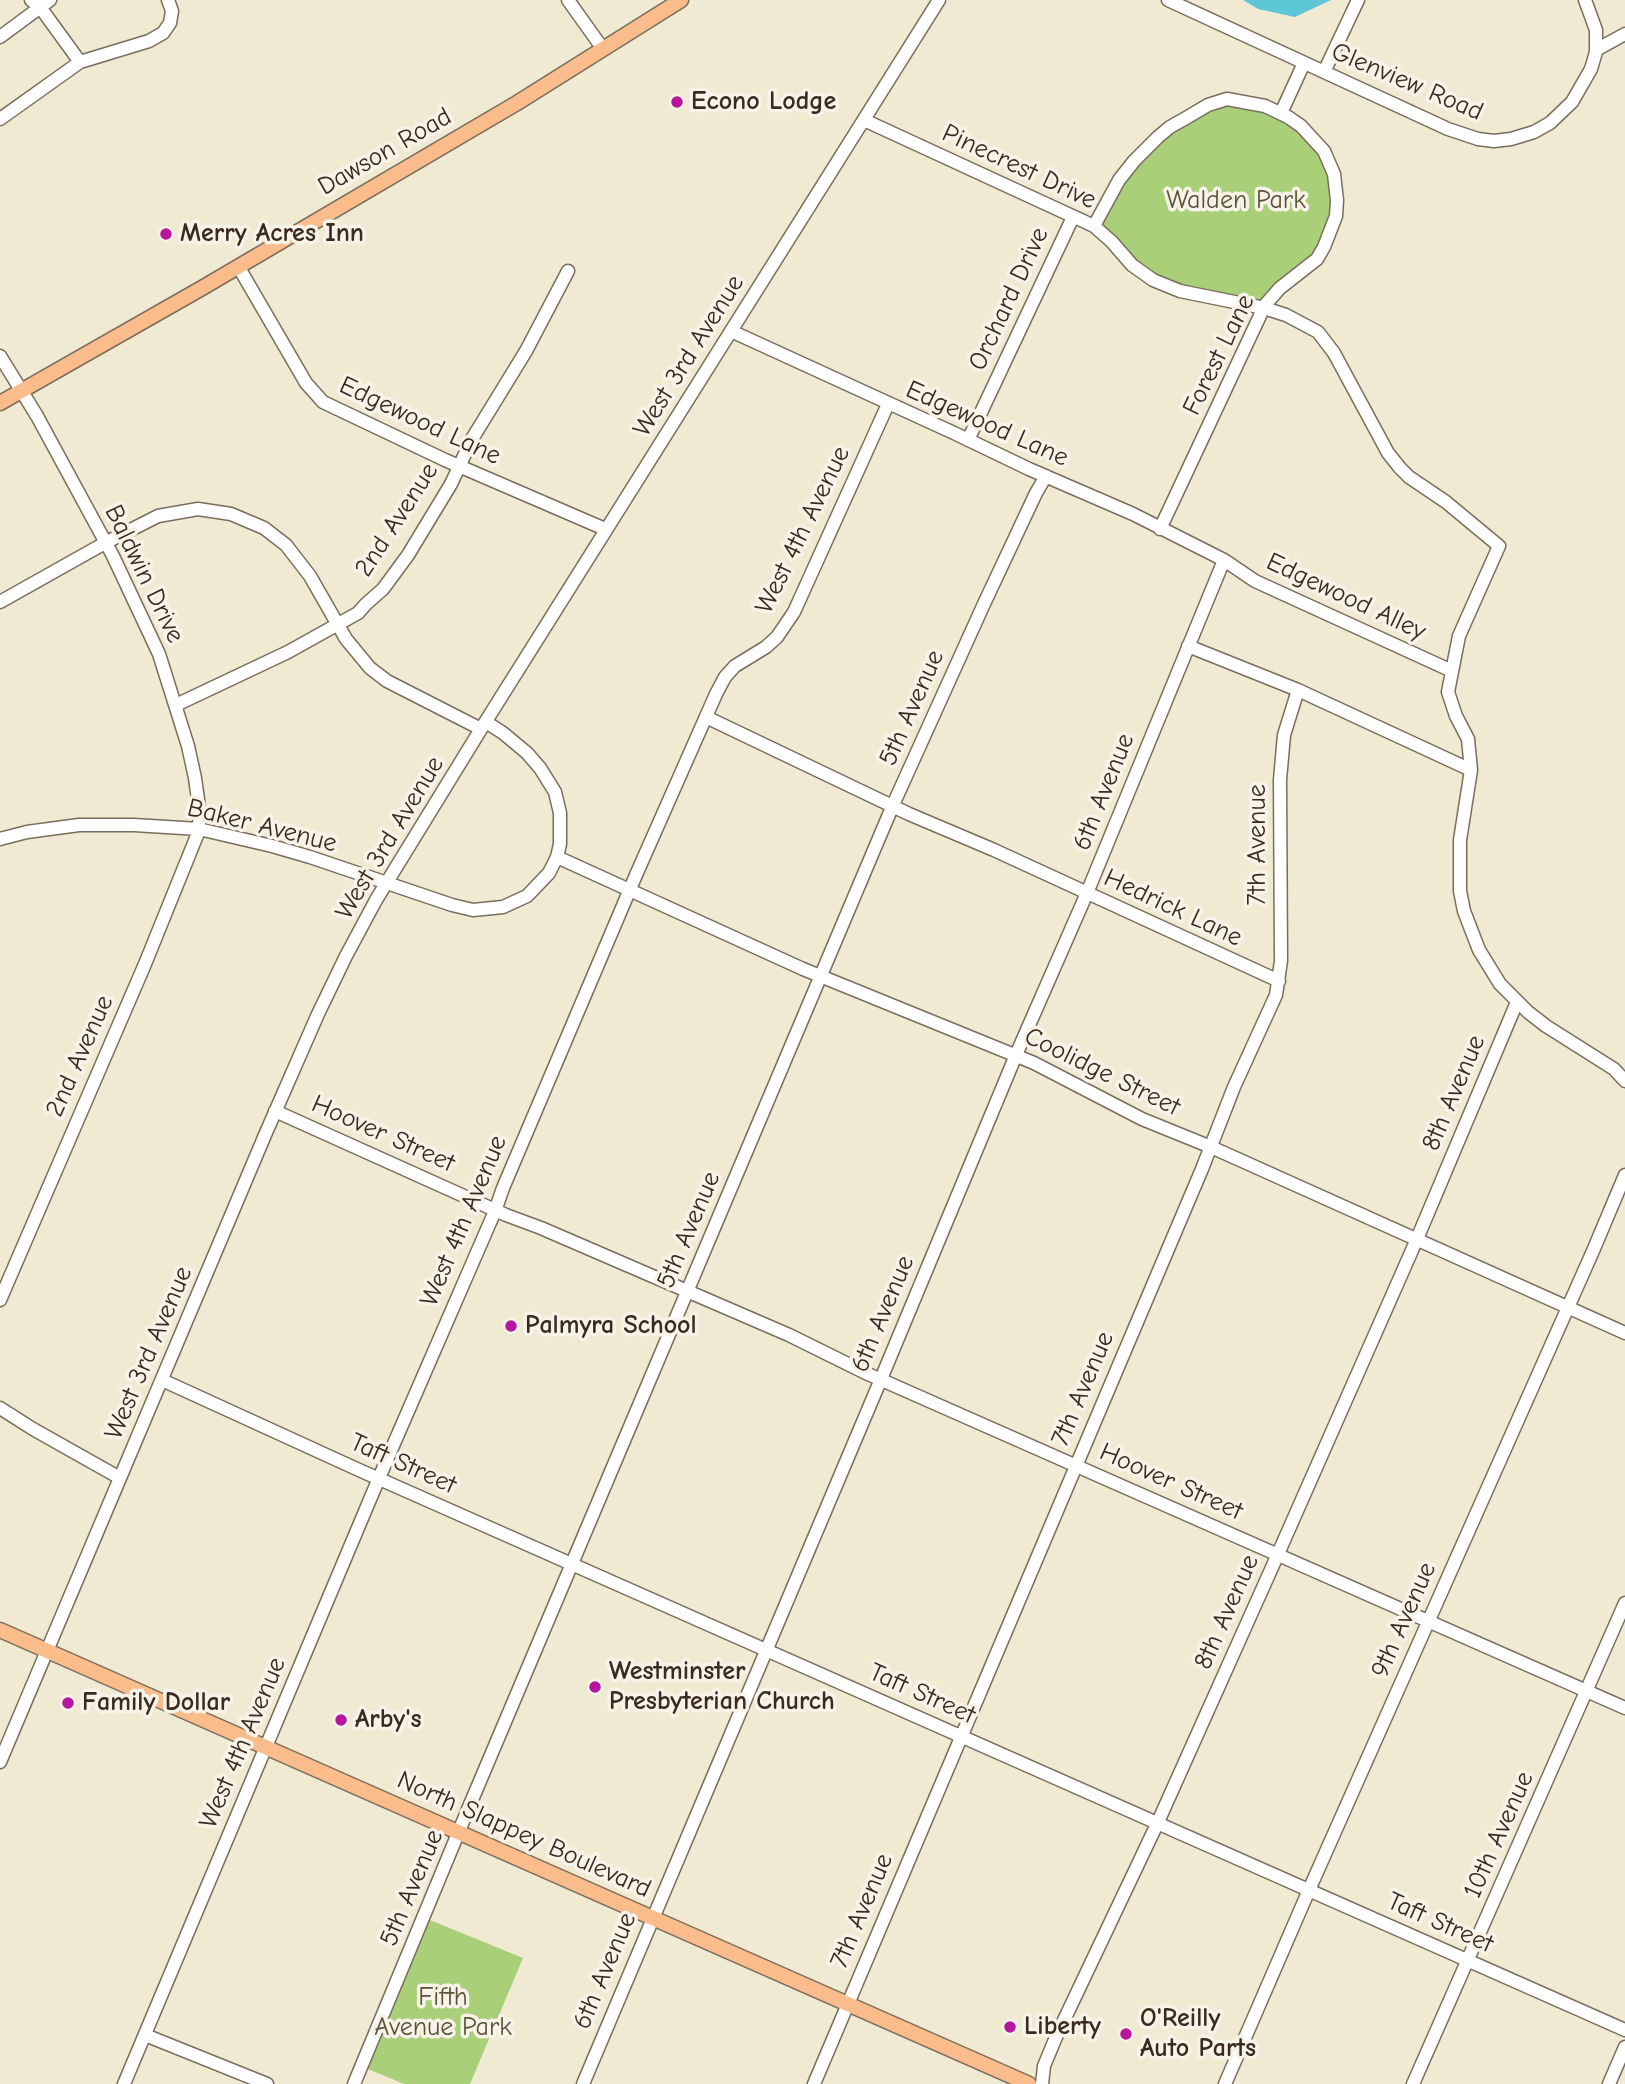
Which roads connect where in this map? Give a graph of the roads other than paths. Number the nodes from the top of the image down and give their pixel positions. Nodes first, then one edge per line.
1 (168, 0) edge
2 (568, 0) edge
3 (681, 0) edge
4 (939, 0) edge
5 (1168, 0) edge
6 (1358, 0) edge
7 (1585, 0) edge
8 (40, 3) edge
9 (1625, 34) edge
10 (0, 37) edge
11 (603, 49) junction
12 (1596, 50) junction
13 (80, 62) junction
14 (1304, 63) junction
15 (1324, 72) junction
16 (1281, 113) junction
17 (0, 119) edge
18 (864, 120) junction
19 (1073, 217) junction
20 (1094, 226) junction
21 (238, 266) junction
22 (568, 271) dead end
23 (1264, 308) junction
24 (731, 331) junction
25 (0, 356) edge
26 (22, 390) junction
27 (0, 403) edge
28 (888, 404) junction
29 (968, 440) junction
30 (459, 467) junction
31 (1046, 476) junction
32 (605, 529) junction
33 (1160, 529) junction
34 (105, 542) junction
35 (1224, 560) junction
36 (0, 602) edge
37 (337, 624) junction
38 (1188, 646) junction
39 (1452, 671) junction
40 (1298, 691) junction
41 (176, 705) junction
42 (706, 717) junction
43 (484, 726) junction
44 (1471, 770) junction
45 (893, 805) junction
46 (199, 829) junction
47 (0, 839) edge
48 (557, 856) junction
49 (386, 884) junction
50 (630, 891) junction
51 (1087, 893) junction
52 (821, 976) junction
53 (1279, 981) junction
54 (1517, 1002) junction
55 (1016, 1055) junction
56 (1625, 1081) edge
57 (275, 1111) junction
58 (1211, 1147) junction
59 (1625, 1175) edge
60 (495, 1210) junction
61 (1417, 1239) junction
62 (688, 1292) junction
63 (0, 1300) edge
64 (1568, 1307) junction
65 (1625, 1333) edge
66 (881, 1379) junction
67 (162, 1380) junction
68 (0, 1408) edge
69 (1075, 1465) junction
70 (120, 1478) junction
71 (379, 1478) junction
72 (1278, 1554) junction
73 (573, 1564) junction
74 (1625, 1603) edge
75 (1428, 1621) junction
76 (0, 1630) edge
77 (766, 1650) junction
78 (47, 1651) junction
79 (1587, 1691) junction
80 (1625, 1708) edge
81 (961, 1735) junction
82 (266, 1748) junction
83 (0, 1762) edge
84 (1158, 1822) junction
85 (459, 1833) junction
86 (1308, 1890) junction
87 (652, 1918) junction
88 (1468, 1959) junction
89 (848, 2004) junction
90 (1625, 2030) edge
91 (145, 2035) junction
92 (1625, 2047) edge
93 (124, 2084) edge
94 (267, 2084) edge
95 (354, 2084) edge
96 (583, 2084) edge
97 (814, 2084) edge
98 (1029, 2084) edge
99 (1042, 2084) edge
100 (1225, 2084) edge
101 (1413, 2084) edge
102 (1609, 2084) edge

1 - 13 street
2 - 11 street
3 - 11 main road, Dawson Road
4 - 18 street, West 3rd Avenue
5 - 14 street, Glenview Road
6 - 15 street
7 - 12 street
8 - 10 street
8 - 13 street
9 - 12 street
11 - 21 main road, Dawson Road
12 - 15 street, Glenview Road
13 - 17 street
14 - 15 street, Glenview Road
14 - 16 street
16 - 20 street, Orchard Drive
16 - 23 street, Forest Lane
18 - 19 street, Pinecrest Drive
18 - 24 street, West 3rd Avenue
19 - 20 street, Pinecrest Drive
19 - 29 street, Orchard Drive
20 - 23 street, Pinecrest Drive
21 - 26 main road, Dawson Road
21 - 30 street, Edgewood Lane
22 - 30 street, 2nd Avenue
23 - 33 street, Forest Lane
23 - 39 street, Pinecrest Drive
24 - 28 street, Edgewood Lane
24 - 32 street, West 3rd Avenue
25 - 26 street, Baldwin Drive
26 - 27 main road, Dawson Road
26 - 34 street, Baldwin Drive
28 - 29 street, Edgewood Lane
28 - 42 street, West 4th Avenue
29 - 31 street, Edgewood Lane
30 - 32 street, Edgewood Lane
30 - 37 street, 2nd Avenue
31 - 33 street, Edgewood Lane
31 - 45 street, 5th Avenue
32 - 43 street, West 3rd Avenue
33 - 35 street, Edgewood Lane
34 - 36 street
34 - 37 street
34 - 41 street, Baldwin Drive
35 - 38 street, 6th Avenue
35 - 39 street, Edgewood Alley
37 - 41 street, 2nd Avenue
37 - 43 street
38 - 40 street
38 - 51 street, 6th Avenue
39 - 44 street, Pinecrest Drive
40 - 44 street
40 - 53 street, 7th Avenue
41 - 46 street, Baldwin Drive
42 - 45 street, Hedrick Lane
42 - 50 street, West 4th Avenue
43 - 48 street
43 - 49 street, West 3rd Avenue
44 - 54 street, Pinecrest Drive
45 - 51 street, Hedrick Lane
45 - 52 street, 5th Avenue
46 - 47 street, Baker Avenue
46 - 49 street, Baker Avenue
46 - 63 street, 2nd Avenue
48 - 49 street, Baker Avenue
48 - 50 street, Coolidge Street
49 - 57 street, West 3rd Avenue
50 - 52 street, Coolidge Street
50 - 60 street, West 4th Avenue
51 - 53 street, Hedrick Lane
51 - 55 street, 6th Avenue
52 - 55 street, Coolidge Street
52 - 62 street, 5th Avenue
53 - 58 street, 7th Avenue
54 - 56 street, Pinecrest Drive
54 - 61 street, 8th Avenue
55 - 58 street, Coolidge Street
55 - 66 street, 6th Avenue
57 - 60 street, Hoover Street
57 - 67 street, West 3rd Avenue
58 - 61 street, Coolidge Street
58 - 69 street, 7th Avenue
59 - 64 street, 9th Avenue
60 - 62 street, Hoover Street
60 - 71 street, West 4th Avenue
61 - 64 street, Coolidge Street
61 - 72 street, 8th Avenue
62 - 66 street, Hoover Street
62 - 73 street, 5th Avenue
64 - 65 street, Coolidge Street
64 - 75 street, 9th Avenue
66 - 69 street, Hoover Street
66 - 77 street, 6th Avenue
67 - 70 street, West 3rd Avenue
67 - 71 street, Taft Street
68 - 70 street
69 - 72 street, Hoover Street
69 - 81 street, 7th Avenue
70 - 78 street, West 3rd Avenue
71 - 73 street, Taft Street
71 - 82 street, West 4th Avenue
72 - 75 street, Hoover Street
72 - 84 street, 8th Avenue
73 - 77 street, Taft Street
73 - 85 street, 5th Avenue
74 - 79 street, 10th Avenue
75 - 79 street, Hoover Street
75 - 86 street, 9th Avenue
76 - 78 main road, North Slappey Boulevard
77 - 81 street, Taft Street
77 - 87 street, 6th Avenue
78 - 82 main road, North Slappey Boulevard
78 - 83 street, West 3rd Avenue
79 - 80 street, Hoover Street
79 - 88 street, 10th Avenue
81 - 84 street, Taft Street
81 - 89 street, 7th Avenue
82 - 85 main road, North Slappey Boulevard
82 - 91 street, West 4th Avenue
84 - 86 street, Taft Street
84 - 99 street, 8th Avenue
85 - 87 main road, North Slappey Boulevard
85 - 95 street, 5th Avenue
86 - 88 street, Taft Street
86 - 100 street, 9th Avenue
87 - 89 main road, North Slappey Boulevard
87 - 96 street, 6th Avenue
88 - 90 street, Taft Street
88 - 101 street, 10th Avenue
89 - 97 street, 7th Avenue
89 - 98 main road, North Slappey Boulevard
91 - 93 street, West 4th Avenue
91 - 94 street
92 - 102 street

